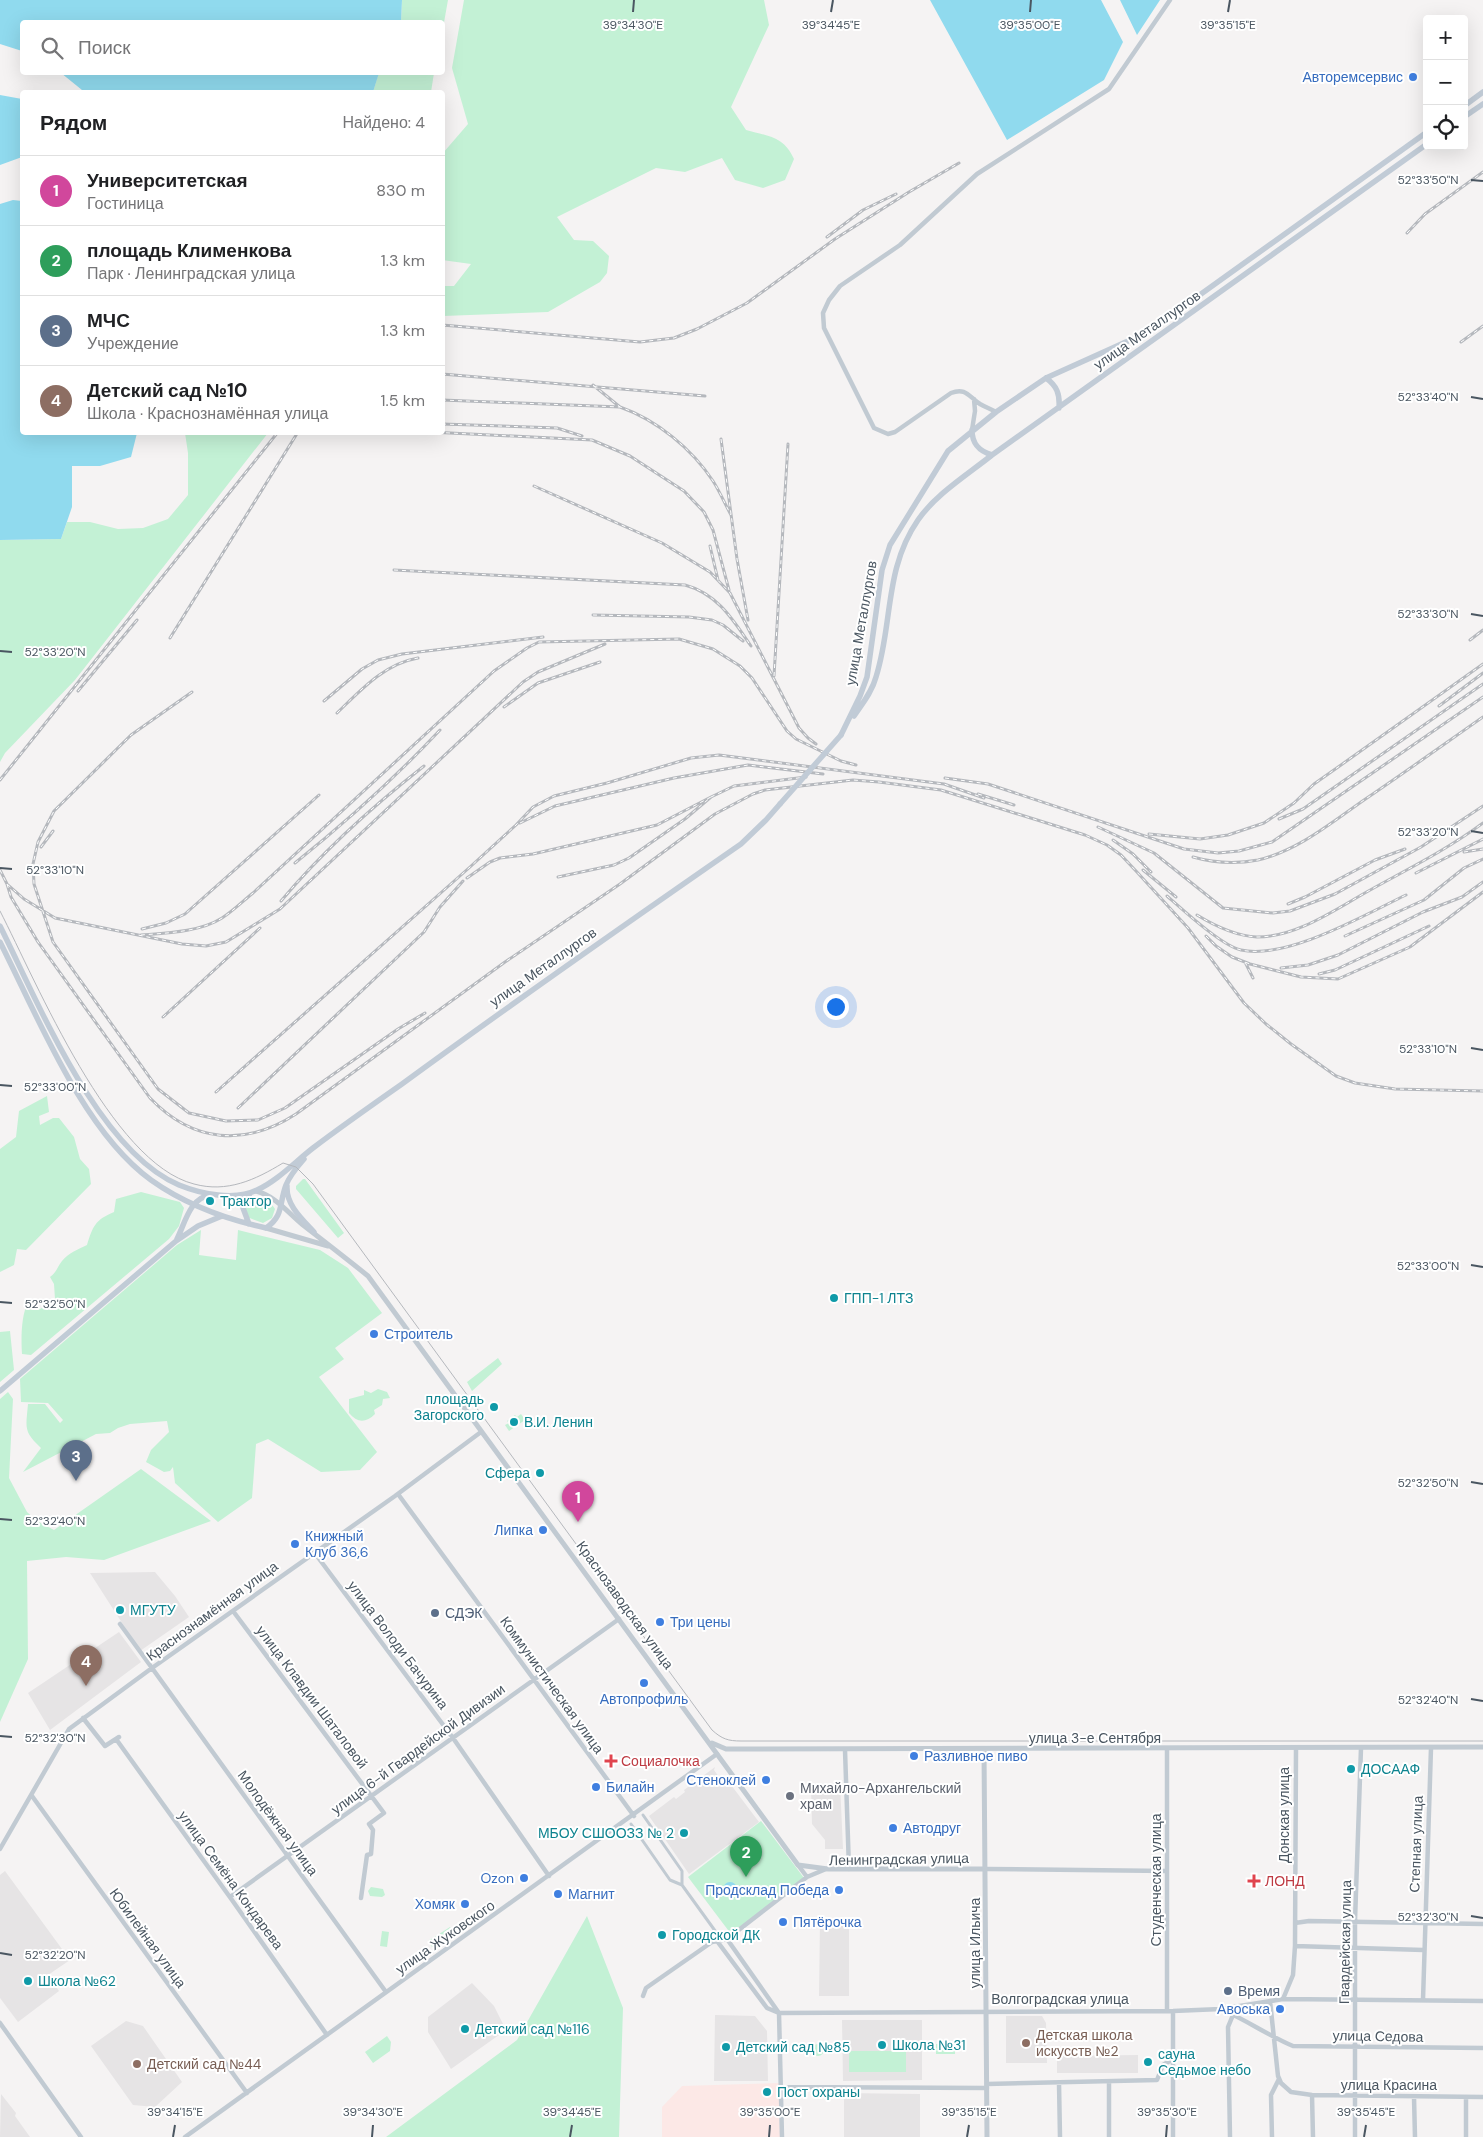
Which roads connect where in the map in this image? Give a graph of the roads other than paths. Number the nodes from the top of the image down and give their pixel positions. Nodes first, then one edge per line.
1 (1170, 0) edge
2 (1483, 92) edge
3 (1483, 104) edge
4 (1465, 105) edge
5 (1468, 114) edge
6 (1423, 135) edge
7 (1423, 147) edge
8 (1046, 378) junction
9 (974, 399) junction
10 (1058, 408) junction
11 (996, 412) junction
12 (972, 430) junction
13 (992, 455) junction
14 (841, 735) junction
15 (0, 926) edge
16 (8, 943) junction
17 (1, 946) edge
18 (315, 1146) junction
19 (288, 1182) junction
20 (253, 1192) junction
21 (215, 1195) junction
22 (281, 1203) junction
23 (193, 1204) junction
24 (222, 1216) junction
25 (249, 1224) junction
26 (266, 1228) junction
27 (314, 1232) junction
28 (176, 1241) junction
29 (334, 1248) junction
30 (0, 1391) edge
31 (481, 1432) junction
32 (398, 1494) junction
33 (314, 1552) junction
34 (233, 1611) junction
35 (619, 1619) junction
36 (120, 1624) dead end
37 (152, 1668) junction
38 (534, 1679) junction
39 (83, 1718) junction
40 (453, 1738) junction
41 (709, 1741) junction
42 (1483, 1747) edge
43 (1296, 1748) junction
44 (1361, 1748) junction
45 (1432, 1748) junction
46 (726, 1749) junction
47 (1168, 1749) junction
48 (845, 1750) junction
49 (984, 1750) junction
50 (717, 1754) junction
51 (722, 1762) junction
52 (32, 1796) junction
53 (372, 1797) junction
54 (643, 1815) dead end
55 (634, 1816) junction
56 (631, 1824) dead end
57 (0, 1849) edge
58 (288, 1856) junction
59 (798, 1865) junction
60 (828, 1869) junction
61 (849, 1869) junction
62 (986, 1869) junction
63 (1167, 1870) junction
64 (549, 1876) junction
65 (807, 1877) junction
66 (682, 1885) junction
67 (230, 1897) junction
68 (361, 1898) dead end
69 (1355, 1921) junction
70 (1424, 1922) junction
71 (1295, 1923) junction
72 (1483, 1924) edge
73 (722, 1940) junction
74 (1295, 1946) junction
75 (1355, 1948) junction
76 (1423, 1950) junction
77 (741, 1958) junction
78 (733, 1964) junction
79 (386, 1992) junction
80 (765, 1992) junction
81 (642, 1996) dead end
82 (758, 1997) junction
83 (1283, 1999) junction
84 (1355, 1999) junction
85 (1423, 2000) junction
86 (1483, 2000) edge
87 (1270, 2001) junction
88 (1221, 2009) junction
89 (987, 2010) junction
90 (1170, 2011) junction
91 (779, 2012) junction
92 (1233, 2015) junction
93 (0, 2023) edge
94 (327, 2035) junction
95 (1275, 2039) junction
96 (1355, 2047) junction
97 (1483, 2048) edge
98 (1173, 2059) junction
99 (1279, 2079) junction
100 (1109, 2082) junction
101 (1059, 2083) junction
102 (987, 2086) junction
103 (781, 2087) junction
104 (247, 2093) junction
105 (1312, 2096) junction
106 (1355, 2097) junction
107 (1414, 2097) junction
108 (1466, 2097) junction
109 (1483, 2097) edge
110 (81, 2137) edge
111 (185, 2137) edge
112 (782, 2137) edge
113 (987, 2137) edge
114 (1060, 2137) edge
115 (1109, 2137) edge
116 (1173, 2137) edge
117 (1230, 2137) edge
118 (1272, 2137) edge
119 (1313, 2137) edge
120 (1355, 2137) edge
121 (1415, 2137) edge
122 (1466, 2137) edge

1 - 9 street
2 - 4 main road
3 - 5 main road
6 - 8 main road, улица Металлургов
7 - 10 main road, улица Металлургов
8 - 10 main road
8 - 11 main road, улица Металлургов
9 - 11 street
9 - 12 street
10 - 13 main road, улица Металлургов
11 - 12 main road, улица Металлургов
12 - 13 main road
12 - 14 main road, улица Металлургов
13 - 14 main road, улица Металлургов
14 - 18 main road, улица Металлургов, bridge
15 - 16 main road
16 - 17 main road
16 - 21 main road
17 - 23 main road
18 - 19 main road
18 - 20 main road
19 - 22 main road
19 - 27 main road
20 - 21 main road
20 - 22 street
20 - 25 main road
21 - 23 main road
22 - 26 main road
22 - 27 street, Краснозаводская улица
23 - 24 main road
23 - 28 main road
24 - 25 main road
24 - 28 main road
25 - 26 main road
26 - 29 street
27 - 29 street, Краснозаводская улица
28 - 30 main road
29 - 31 street, Краснозаводская улица
31 - 32 street, Краснознамённая улица
31 - 35 street, Краснозаводская улица
32 - 33 street, Краснознамённая улица
32 - 38 street, Коммунистическая улица
33 - 34 street, Краснознамённая улица
33 - 40 street, улица Володи Бачурина
34 - 37 street, Краснознамённая улица
34 - 53 street, улица Клавдии Шаталовой
35 - 38 street, улица 6-й Гвардейской Дивизии
35 - 41 street, Краснозаводская улица
36 - 37 street, Молодёжная улица
37 - 39 street, Краснознамённая улица
37 - 58 street, Молодёжная улица
38 - 40 street, улица 6-й Гвардейской Дивизии
38 - 55 street, Коммунистическая улица
39 - 52 street, Краснознамённая улица
39 - 67 street, улица Семёна Кондарева
40 - 53 street, улица 6-й Гвардейской Дивизии
40 - 64 street, улица Володи Бачурина
41 - 46 street, улица 3-е Сентября
41 - 50 street, Краснозаводская улица
42 - 45 street, улица 3-е Сентября
43 - 44 street, улица 3-е Сентября
43 - 47 street, улица 3-е Сентября
43 - 71 street, Донская улица
44 - 45 street, улица 3-е Сентября
44 - 69 street, Гвардейская улица
45 - 70 street, Степная улица
46 - 48 street, улица 3-е Сентября
46 - 51 street
47 - 49 street, улица 3-е Сентября
47 - 63 street, Студенческая улица
48 - 49 street, улица 3-е Сентября
48 - 61 street
49 - 62 street, улица Ильича
50 - 51 street, Краснозаводская улица
50 - 55 street, улица Жуковского
51 - 59 street, Краснозаводская улица
52 - 57 street, Краснознамённая улица
52 - 104 street, Юбилейная улица
53 - 58 street, улица 6-й Гвардейской Дивизии
53 - 68 street, улица Клавдии Шаталовой
54 - 66 street
55 - 64 street, улица Жуковского
56 - 66 street
58 - 67 street, улица 6-й Гвардейской Дивизии
58 - 79 street, Молодёжная улица
59 - 60 street
59 - 65 street, Краснозаводская улица
60 - 61 street, Ленинградская улица
60 - 65 street, Ленинградская улица
61 - 62 street, Ленинградская улица
62 - 63 street, Ленинградская улица
62 - 89 street, улица Ильича
63 - 90 street, Студенческая улица
64 - 79 street, улица Жуковского
65 - 73 street, Ленинградская улица
66 - 73 street
67 - 94 street, улица Семёна Кондарева
69 - 70 street
69 - 71 street
69 - 75 street, Гвардейская улица
70 - 72 street
70 - 76 street, Степная улица
71 - 74 street, Донская улица
73 - 77 street
73 - 78 street
73 - 81 street, Ленинградская улица
74 - 75 street
74 - 83 street, Донская улица
75 - 76 street
75 - 84 street, Гвардейская улица
76 - 85 street, Степная улица
77 - 78 street
77 - 80 street
78 - 82 street
79 - 94 street, улица Жуковского
80 - 82 street
80 - 91 street
82 - 91 street
83 - 84 street, Волгоградская улица
83 - 87 street, Волгоградская улица
84 - 85 street, Волгоградская улица
84 - 96 street, Гвардейская улица
85 - 86 street, Волгоградская улица
87 - 88 street, Волгоградская улица
87 - 95 street
88 - 90 street, Волгоградская улица
88 - 92 street, Волгоградская улица
89 - 90 street, Волгоградская улица
89 - 91 street, Волгоградская улица
89 - 102 street, улица Ильича
90 - 98 street, Студенческая улица
91 - 103 street
92 - 95 street, улица Седова
92 - 117 street
93 - 110 street
94 - 104 street, улица Жуковского
95 - 96 street, улица Седова
95 - 99 street
96 - 97 street, улица Седова
96 - 106 street, Гвардейская улица
98 - 100 street
98 - 116 street, Студенческая улица
99 - 105 street, улица Красина
99 - 118 street
100 - 101 street
100 - 115 street
101 - 102 street
101 - 114 street
102 - 103 street
102 - 113 street, улица Ильича
103 - 112 street
104 - 111 street, улица Жуковского
105 - 106 street, улица Красина
105 - 119 street
106 - 107 street, улица Красина
106 - 120 street, Гвардейская улица
107 - 108 street, улица Красина
107 - 121 street
108 - 109 street, улица Красина
108 - 122 street

